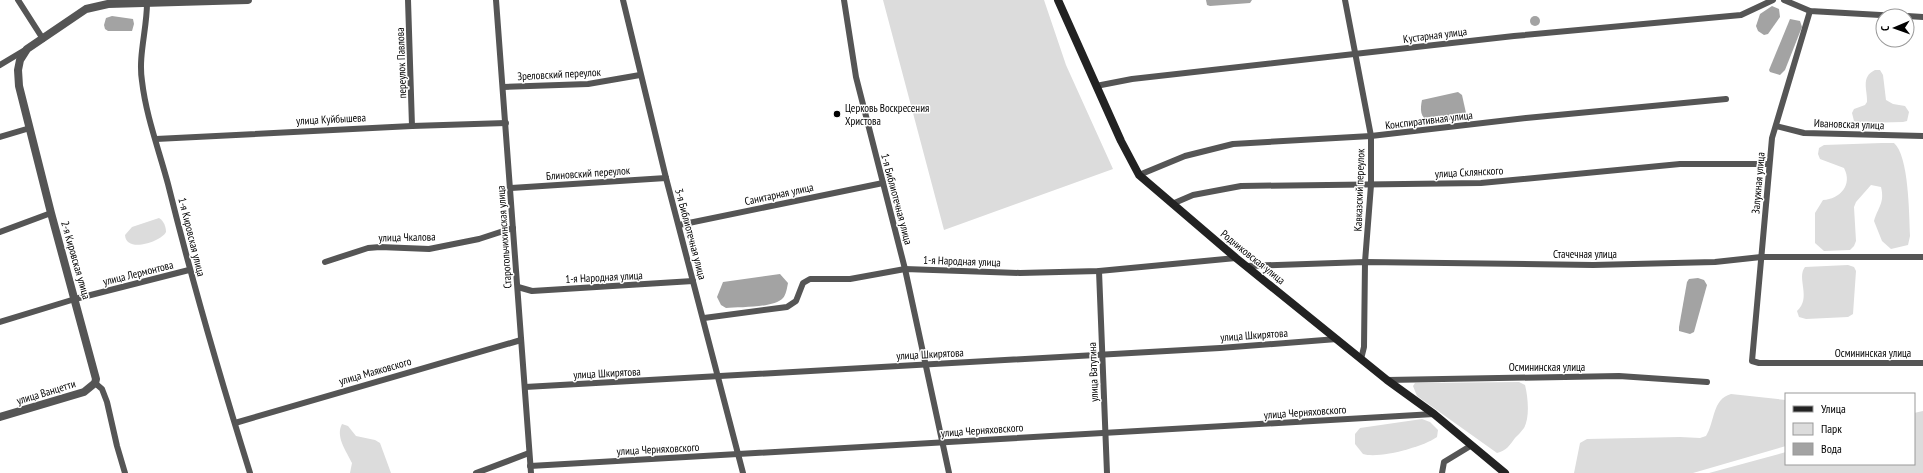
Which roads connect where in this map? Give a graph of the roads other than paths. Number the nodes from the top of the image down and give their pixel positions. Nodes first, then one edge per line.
1 (18, 0) edge
2 (248, 0) edge
3 (408, 0) edge
4 (496, 0) edge
5 (623, 0) edge
6 (844, 0) edge
7 (1058, 0) edge
8 (1345, 0) edge
9 (1773, 0) edge
10 (1784, 0) edge
11 (107, 2) edge
12 (147, 3) junction
13 (1810, 11) junction
14 (1875, 15) edge
15 (43, 39) junction
16 (27, 49) junction
17 (1354, 55) junction
18 (0, 65) edge
19 (640, 75) junction
20 (1096, 86) junction
21 (503, 87) junction
22 (1726, 99) dead end
23 (506, 123) junction
24 (412, 126) junction
25 (1776, 126) junction
26 (30, 128) junction
27 (1371, 136) junction
28 (1923, 136) edge
29 (0, 137) edge
30 (156, 138) junction
31 (1769, 164) junction
32 (1139, 175) junction
33 (666, 178) junction
34 (883, 183) junction
35 (1371, 185) junction
36 (511, 188) junction
37 (1172, 204) junction
38 (51, 213) junction
39 (679, 225) junction
40 (513, 228) junction
41 (0, 232) edge
42 (1762, 257) junction
43 (1923, 257) edge
44 (1236, 258) junction
45 (325, 262) dead end
46 (1365, 262) junction
47 (1246, 266) junction
48 (905, 269) junction
49 (189, 270) junction
50 (1099, 271) junction
51 (693, 281) junction
52 (518, 288) junction
53 (75, 299) junction
54 (704, 318) junction
55 (0, 322) edge
56 (1337, 339) junction
57 (521, 340) junction
58 (1102, 354) junction
59 (1362, 359) junction
60 (1752, 361) joint
61 (1923, 362) edge
62 (926, 364) junction
63 (718, 376) junction
64 (1387, 380) junction
65 (1707, 382) dead end
66 (95, 383) junction
67 (525, 387) junction
68 (1434, 414) junction
69 (0, 417) edge
70 (234, 424) junction
71 (1105, 433) junction
72 (942, 443) junction
73 (1472, 446) junction
74 (529, 453) junction
75 (739, 454) junction
76 (530, 466) junction
77 (126, 473) edge
78 (250, 473) edge
79 (476, 473) edge
80 (531, 473) edge
81 (744, 473) edge
82 (949, 473) edge
83 (1107, 473) edge
84 (1442, 473) edge
85 (1505, 473) edge

1 - 15 street
2 - 12 street
3 - 24 street, переулок Павлова
4 - 21 street, Старогольчихинская улица
5 - 19 street, 3-я Библиотечная улица
6 - 34 street, 1-я Библиотечная улица
7 - 20 main road, Родниковская улица
8 - 17 street, Кавказский переулок
9 - 17 street, Кустарная улица
10 - 13 street
11 - 12 street
11 - 15 street
12 - 30 street, 1-я Кировская улица
13 - 14 street
13 - 25 street, Залужная улица
15 - 16 street
16 - 18 street
16 - 26 street, 2-я Кировская улица
17 - 20 street, Кустарная улица
17 - 27 street, Кавказский переулок
19 - 21 street, Зреловский переулок
19 - 33 street, 3-я Библиотечная улица
20 - 32 main road, Родниковская улица
21 - 23 street, Старогольчихинская улица
22 - 27 street, Конспиративная улица
23 - 24 street, улица Куйбышева
23 - 36 street, Старогольчихинская улица
24 - 30 street, улица Куйбышева
25 - 28 street, Ивановская улица
25 - 31 street, Залужная улица
26 - 29 street
26 - 38 street, 2-я Кировская улица
27 - 32 street, Конспиративная улица
27 - 35 street, Кавказский переулок
30 - 49 street, 1-я Кировская улица
31 - 35 street, улица Склянского
31 - 42 street, Залужная улица
32 - 37 main road, Родниковская улица
33 - 36 street, Блиновский переулок
33 - 39 street, 3-я Библиотечная улица
34 - 39 street, Санитарная улица
34 - 48 street, 1-я Библиотечная улица
35 - 37 street, улица Склянского
35 - 46 street, Кавказский переулок
36 - 40 street, Старогольчихинская улица
37 - 44 main road, Родниковская улица
38 - 41 street
38 - 53 street, 2-я Кировская улица
39 - 51 street, 3-я Библиотечная улица
40 - 45 street, улица Чкалова
40 - 52 street, Старогольчихинская улица
42 - 43 street, Стачечная улица
42 - 46 street, Стачечная улица
42 - 60 street, Залужная улица
44 - 47 main road, Родниковская улица
44 - 50 street, 1-я Народная улица
46 - 47 street, Стачечная улица
46 - 59 street, Кавказский переулок
47 - 56 main road, Родниковская улица
48 - 50 street, 1-я Народная улица
48 - 54 street, 1-я Народная улица
48 - 62 street, 1-я Библиотечная улица
49 - 53 street, улица Лермонтова
49 - 70 street, 1-я Кировская улица
50 - 58 street, улица Ватутина
51 - 52 street, 1-я Народная улица
51 - 54 street, 3-я Библиотечная улица
52 - 57 street, Старогольчихинская улица
53 - 55 street, улица Лермонтова
53 - 66 street, 2-я Кировская улица
54 - 63 street, 3-я Библиотечная улица
56 - 58 street, улица Шкирятова
56 - 59 main road, Родниковская улица
57 - 67 street, Старогольчихинская улица
57 - 70 street, улица Маяковского
58 - 62 street, улица Шкирятова
58 - 71 street, улица Ватутина
59 - 64 main road, Родниковская улица
60 - 61 street, Осмининская улица
62 - 63 street, улица Шкирятова
62 - 72 street, 1-я Библиотечная улица
63 - 67 street, улица Шкирятова
63 - 75 street, 3-я Библиотечная улица
64 - 65 street, Осмининская улица
64 - 68 main road, Родниковская улица
66 - 69 street, улица Ванцетти
66 - 77 street, 2-я Кировская улица
67 - 74 street, Старогольчихинская улица
68 - 71 street, улица Черняховского
68 - 73 main road, Родниковская улица
70 - 78 street, 1-я Кировская улица
71 - 72 street, улица Черняховского
71 - 83 street, улица Ватутина
72 - 75 street, улица Черняховского
72 - 82 street, 1-я Библиотечная улица
73 - 84 street
73 - 85 main road, Родниковская улица
74 - 76 street, Старогольчихинская улица
74 - 79 street
75 - 76 street, улица Черняховского
75 - 81 street, 3-я Библиотечная улица
76 - 80 street, Старогольчихинская улица

